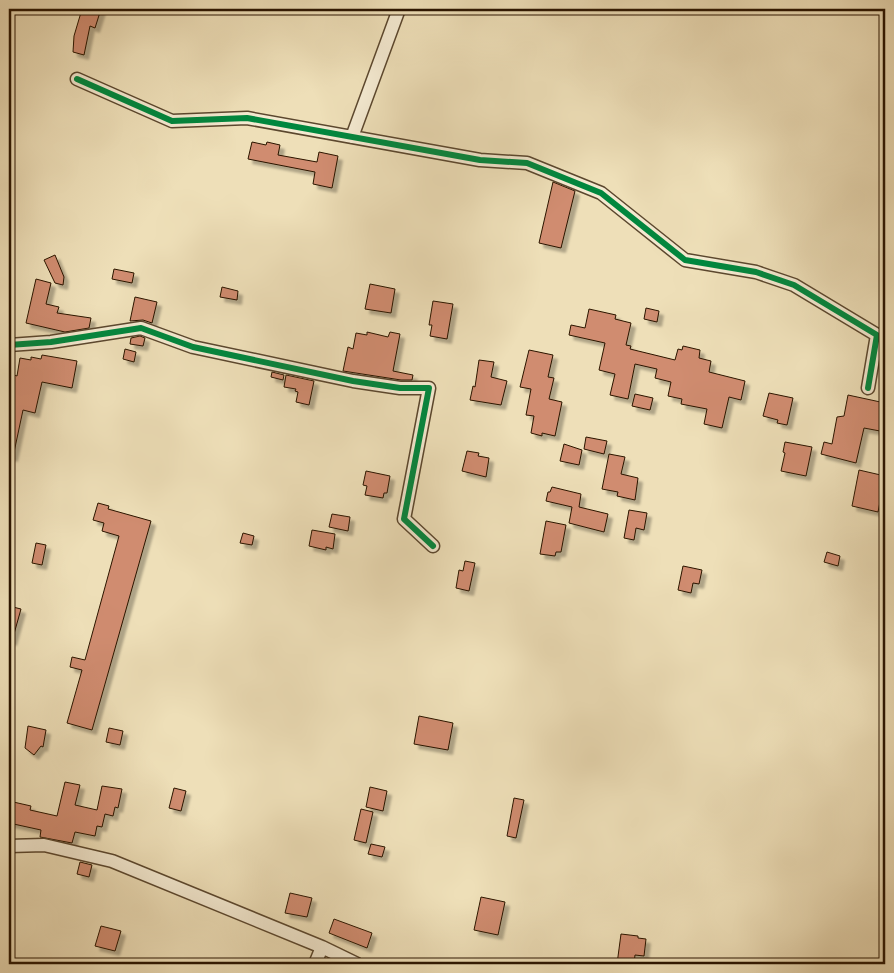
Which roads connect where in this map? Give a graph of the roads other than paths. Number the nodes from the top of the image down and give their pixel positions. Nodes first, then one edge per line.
1 (399, 9) edge
2 (76, 79) dead end
3 (352, 137) junction
4 (9, 345) edge
5 (868, 388) dead end
6 (433, 546) dead end
7 (9, 846) edge
8 (322, 947) junction
9 (315, 964) edge
10 (357, 964) edge

1 - 3 street
2 - 3 street
3 - 5 street
4 - 6 street
7 - 8 street
8 - 9 street
8 - 10 street

